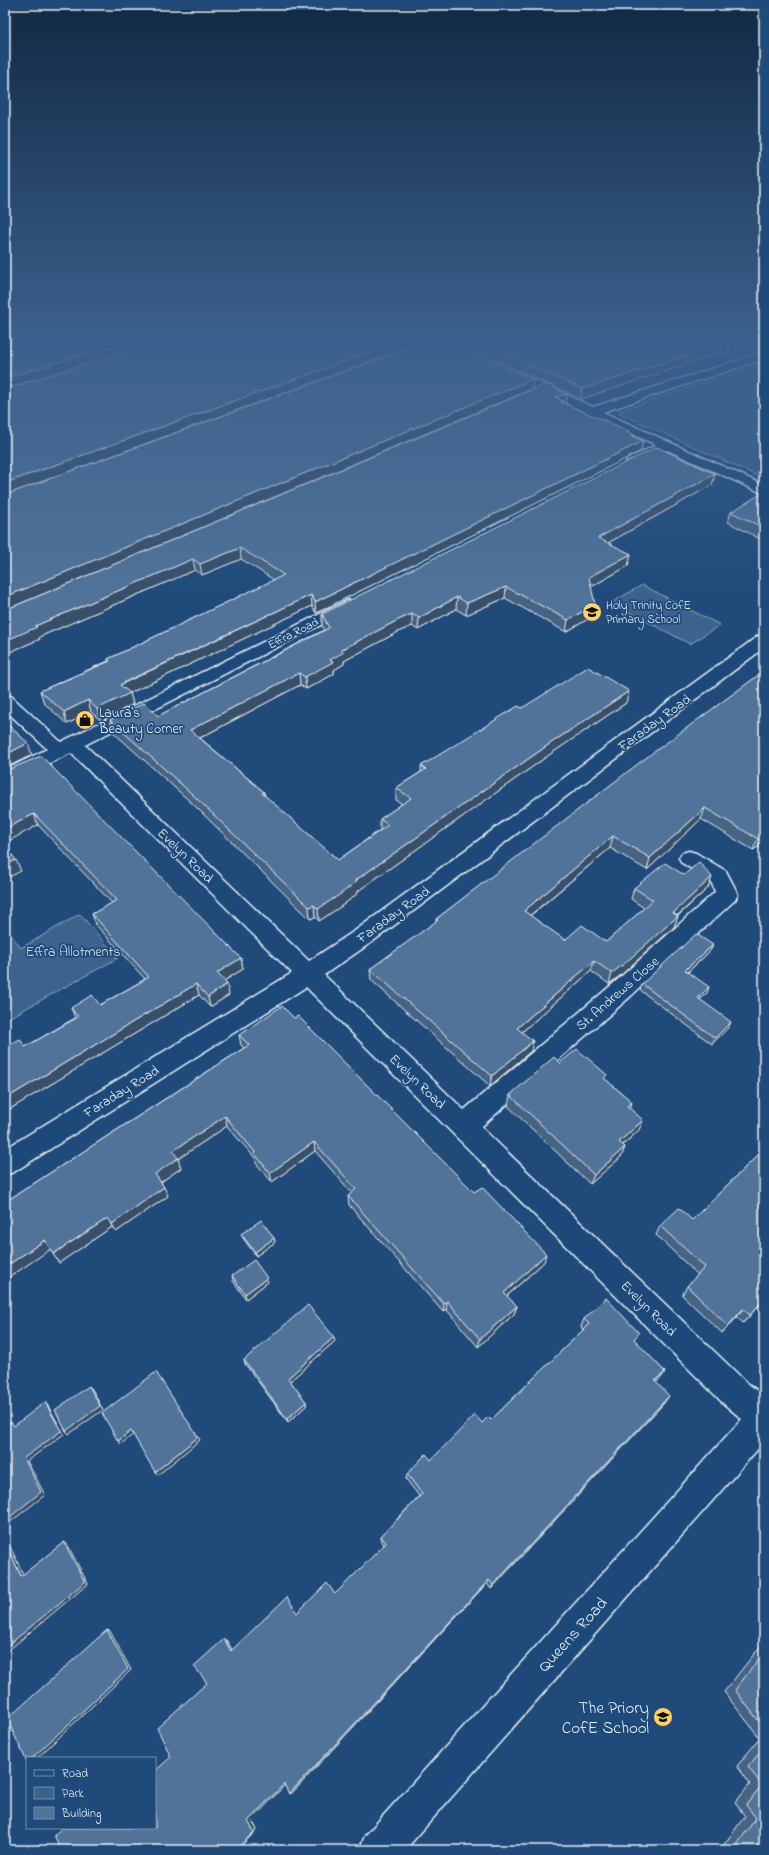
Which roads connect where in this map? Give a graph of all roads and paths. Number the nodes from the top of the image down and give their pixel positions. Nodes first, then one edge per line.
1 (622, 425) edge
2 (667, 445) junction
3 (622, 468) edge
4 (764, 490) edge
5 (359, 599) edge
6 (764, 640) edge
7 (5, 700) edge
8 (67, 748) junction
9 (5, 778) edge
10 (689, 858) dead end
11 (308, 974) junction
12 (464, 1126) junction
13 (5, 1163) edge
14 (764, 1417) edge
15 (379, 1850) edge

1 - 2 street
2 - 3 street
2 - 4 street
5 - 8 street, Effra Road
6 - 11 street, Faraday Road
7 - 8 street, Evelyn Road
8 - 9 street, Effra Road
8 - 11 street, Evelyn Road
10 - 12 street, St. Andrews Close
11 - 12 street, Evelyn Road
11 - 13 street, Faraday Road
12 - 14 street, Evelyn Road
14 - 15 street, Queens Road

